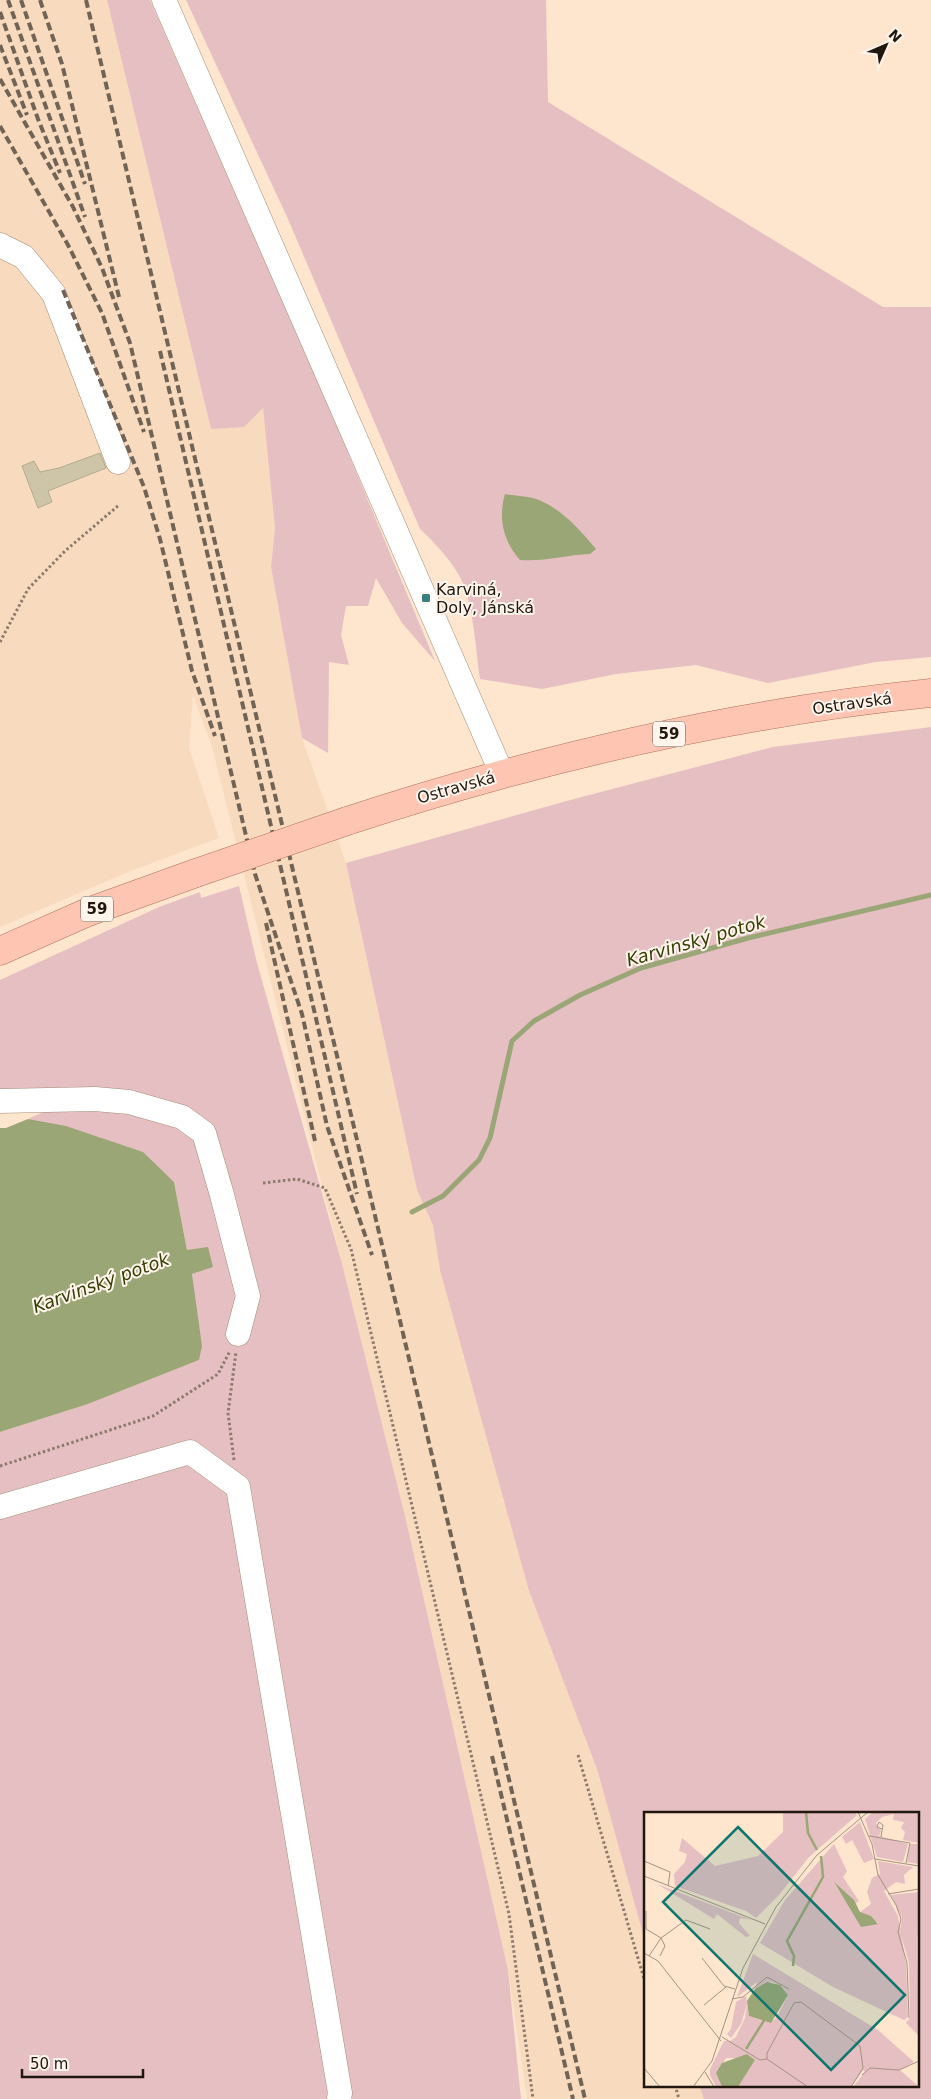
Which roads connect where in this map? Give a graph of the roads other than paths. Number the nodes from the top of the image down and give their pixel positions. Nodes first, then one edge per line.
1 (164, 0) edge
2 (0, 245) edge
3 (118, 462) dead end
4 (931, 693) edge
5 (502, 774) junction
6 (0, 951) edge
7 (0, 1101) edge
8 (238, 1334) road end
9 (0, 1507) edge
10 (339, 2099) edge

1 - 5 street
2 - 3 street
4 - 5 main road, Ostravská / 59
5 - 6 main road, Ostravská / 59, bridge
7 - 8 street
9 - 10 street

